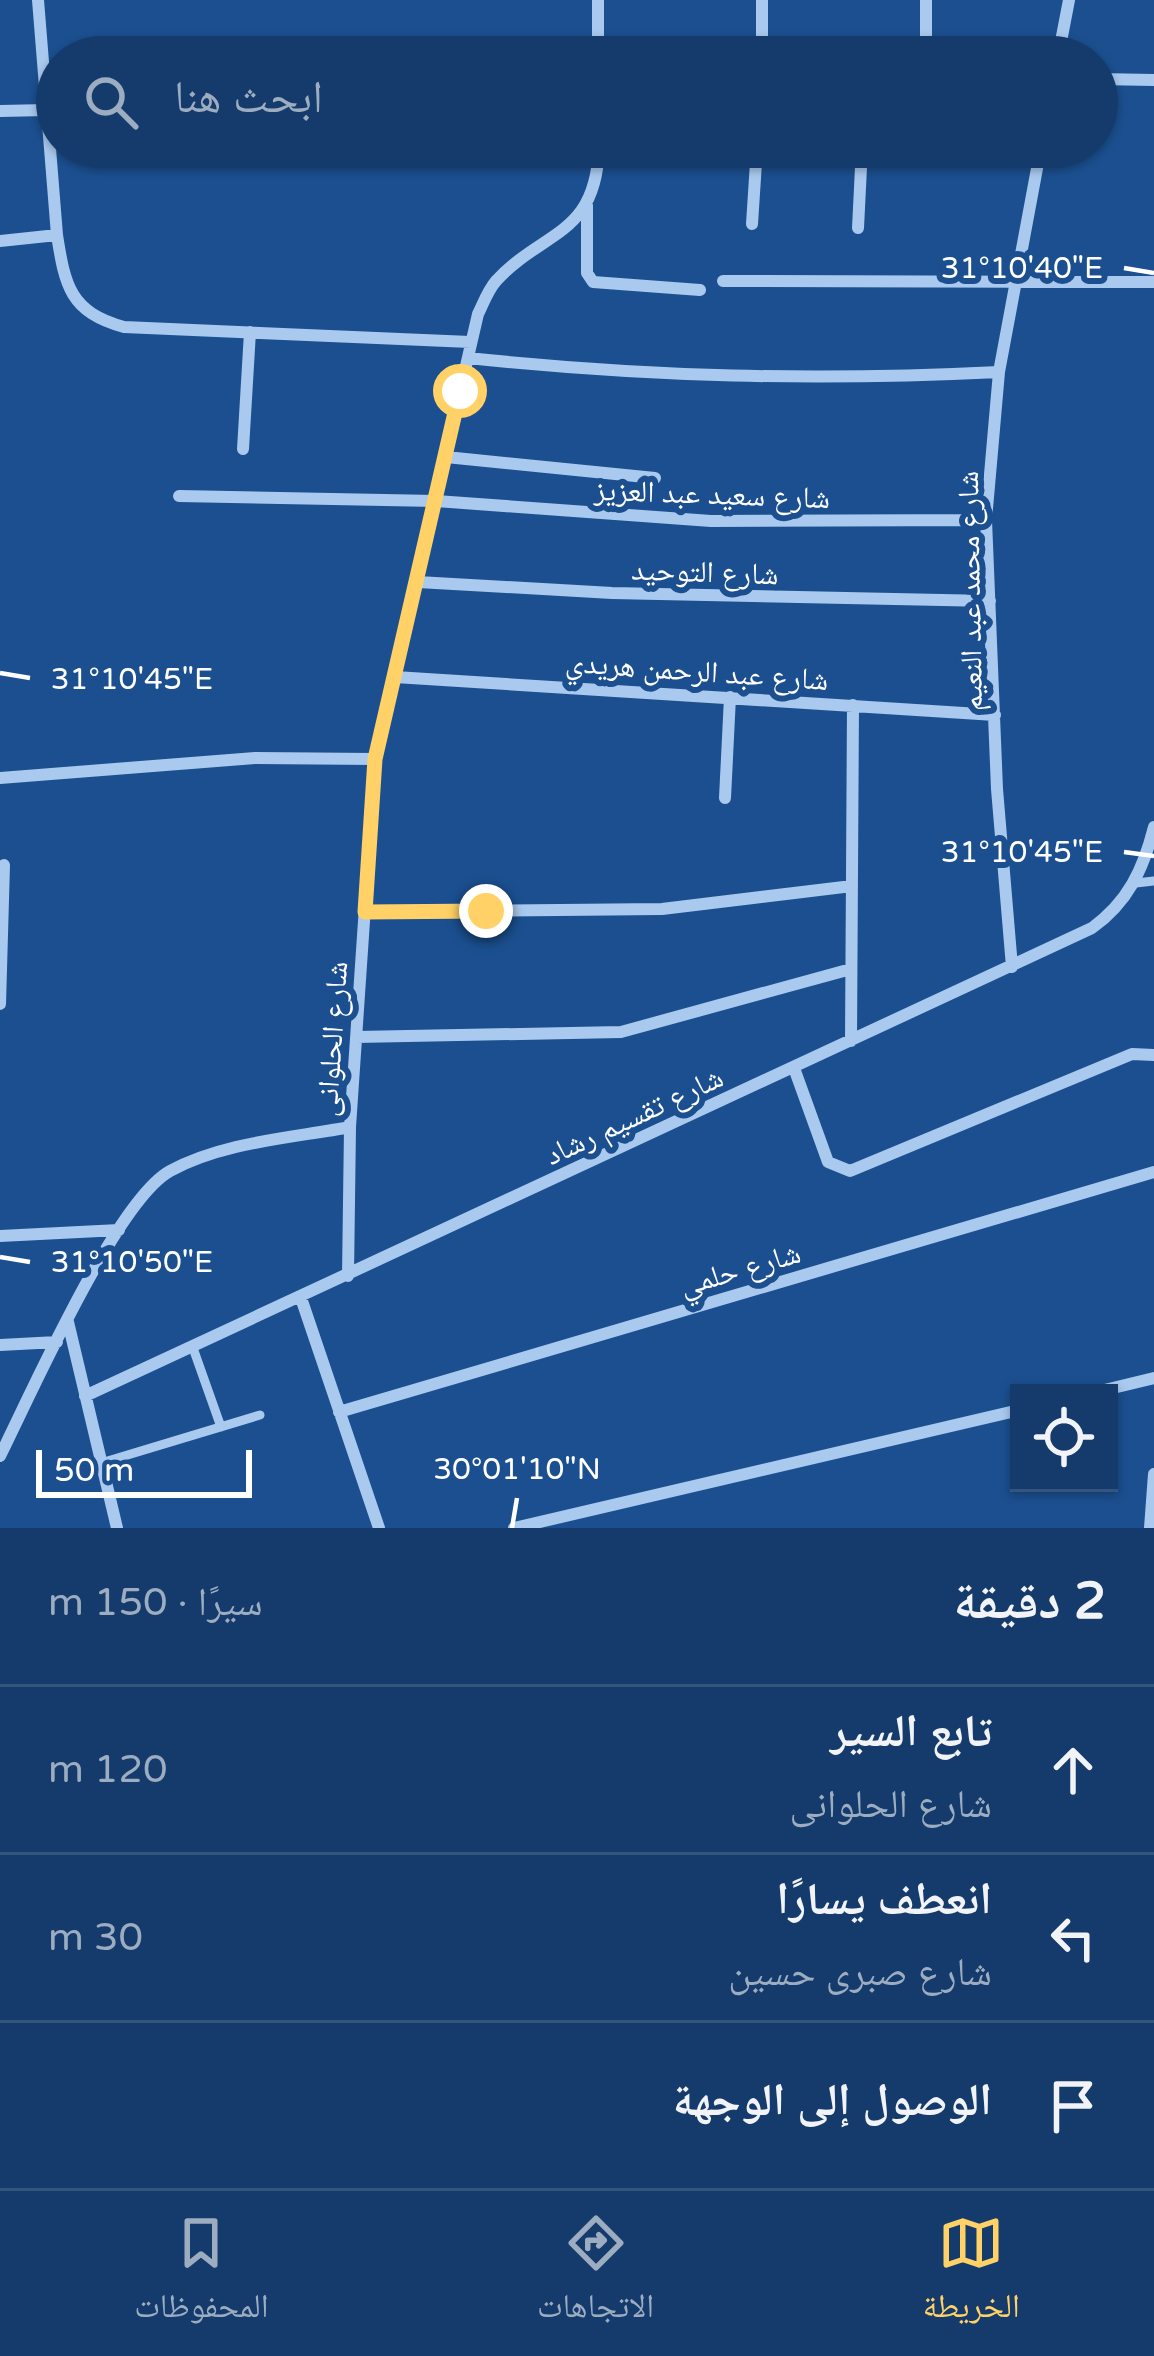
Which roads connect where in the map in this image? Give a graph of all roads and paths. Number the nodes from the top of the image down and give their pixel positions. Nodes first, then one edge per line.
1 (38, 0) edge
2 (598, 0) edge
3 (762, 0) edge
4 (926, 0) edge
5 (1069, 0) edge
6 (41, 36) edge
7 (598, 36) edge
8 (762, 36) edge
9 (926, 36) edge
10 (1062, 36) edge
11 (1118, 79) edge
12 (1154, 80) edge
13 (36, 110) edge
14 (0, 111) edge
15 (52, 168) edge
16 (597, 168) edge
17 (756, 168) edge
18 (861, 168) edge
19 (1036, 168) edge
20 (586, 205) junction
21 (752, 224) dead end
22 (858, 228) dead end
23 (57, 235) junction
24 (0, 241) edge
25 (723, 281) dead end
26 (1015, 282) junction
27 (1154, 282) edge
28 (700, 290) dead end
29 (250, 332) junction
30 (470, 342) junction
31 (468, 358) junction
32 (999, 372) junction
33 (243, 449) dead end
34 (446, 457) junction
35 (655, 478) dead end
36 (179, 496) dead end
37 (436, 501) junction
38 (986, 520) junction
39 (418, 582) junction
40 (990, 602) junction
41 (395, 677) junction
42 (730, 697) junction
43 (853, 705) junction
44 (995, 715) junction
45 (375, 759) junction
46 (0, 778) edge
47 (725, 798) dead end
48 (1154, 827) edge
49 (4, 866) dead end
50 (1154, 881) edge
51 (1136, 883) junction
52 (852, 886) junction
53 (365, 912) junction
54 (1012, 967) junction
55 (851, 968) junction
56 (0, 1004) edge
57 (356, 1037) junction
58 (851, 1041) junction
59 (1154, 1055) edge
60 (794, 1068) junction
61 (350, 1127) junction
62 (1154, 1172) edge
63 (118, 1230) junction
64 (0, 1236) edge
65 (348, 1276) junction
66 (301, 1298) junction
67 (68, 1321) junction
68 (57, 1342) junction
69 (0, 1345) edge
70 (193, 1348) junction
71 (1154, 1378) edge
72 (1118, 1387) edge
73 (86, 1396) junction
74 (339, 1412) junction
75 (1010, 1412) edge
76 (260, 1415) dead end
77 (221, 1427) junction
78 (0, 1456) edge
79 (101, 1463) junction
80 (1154, 1474) edge
81 (117, 1528) edge
82 (379, 1528) edge
83 (514, 1528) edge
84 (1150, 1528) edge

1 - 6 street
2 - 7 street
3 - 8 street
4 - 9 street
5 - 10 street
11 - 12 street
13 - 14 street
15 - 23 street
16 - 20 street
17 - 21 street
18 - 22 street
19 - 26 street, شارع محمد عبد النعيم
20 - 28 street
20 - 30 street, شارع الحلوانى
23 - 24 street
23 - 29 street
25 - 26 street
26 - 27 street
26 - 32 street, شارع محمد عبد النعيم
29 - 30 street
29 - 33 street
30 - 31 street, شارع الحلوانى
31 - 32 street
31 - 34 street, شارع الحلوانى
32 - 38 street, شارع محمد عبد النعيم
34 - 35 street
34 - 37 street, شارع الحلوانى
36 - 37 street, شارع سعيد عبد العزيز
37 - 38 street, شارع سعيد عبد العزيز
37 - 39 street, شارع الحلوانى
38 - 40 street, شارع محمد عبد النعيم
39 - 40 street, شارع التوحيد
39 - 41 street, شارع الحلوانى
40 - 44 street, شارع محمد عبد النعيم
41 - 42 street, شارع عبد الرحمن هريدي
41 - 45 street, شارع الحلوانى
42 - 43 street, شارع عبد الرحمن هريدي
42 - 47 street
43 - 44 street, شارع عبد الرحمن هريدي
43 - 52 street
44 - 54 street, شارع محمد عبد النعيم
45 - 46 street
45 - 53 street, شارع الحلوانى
48 - 51 street, شارع تقسيم رشاد
49 - 56 street
50 - 51 lane
51 - 54 street, شارع تقسيم رشاد
52 - 53 street
52 - 55 street
53 - 57 street, شارع الحلوانى
54 - 58 street, شارع تقسيم رشاد
55 - 57 street
55 - 58 street
57 - 61 street, شارع الحلوانى
58 - 60 street, شارع تقسيم رشاد
59 - 60 street
60 - 65 street, شارع تقسيم رشاد
61 - 63 street
61 - 65 street, شارع الحلوانى
62 - 74 street, شارع حلمي
63 - 64 street
63 - 67 street
65 - 66 street, شارع تقسيم رشاد
66 - 70 street, شارع تقسيم رشاد
66 - 74 street
67 - 68 street
67 - 73 street
68 - 69 street
68 - 78 street
70 - 73 street, شارع تقسيم رشاد
70 - 77 lane
71 - 72 street
73 - 79 street
74 - 82 street
75 - 83 street
76 - 77 lane
77 - 79 lane
79 - 81 street
80 - 84 street

